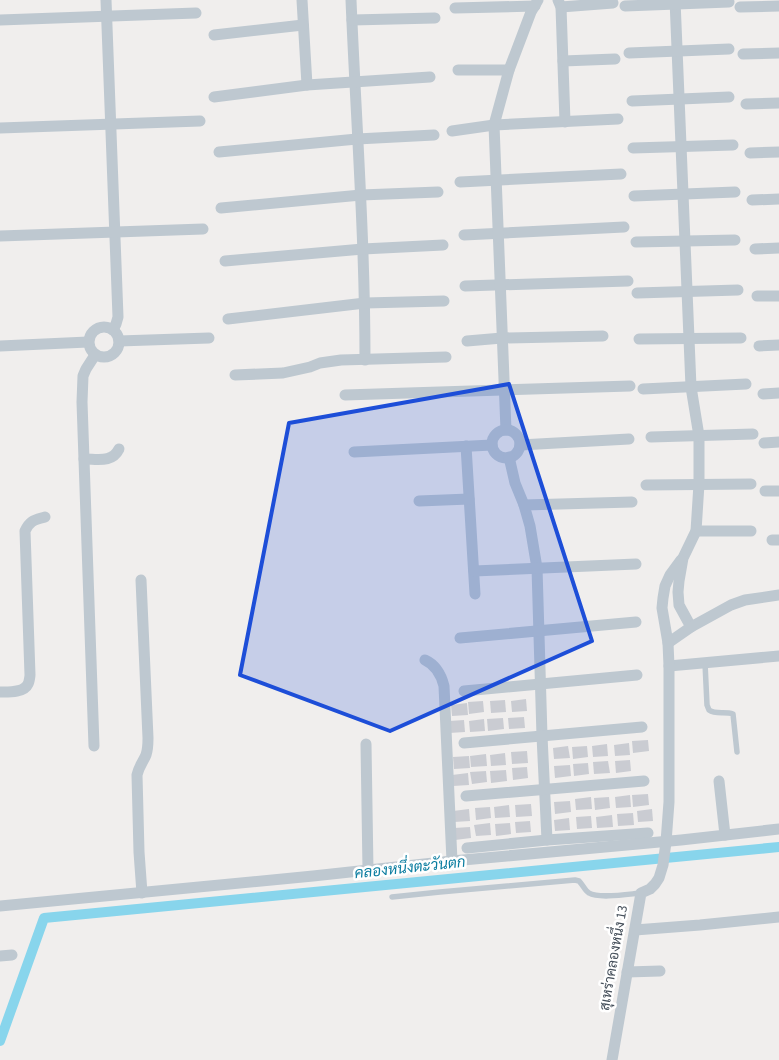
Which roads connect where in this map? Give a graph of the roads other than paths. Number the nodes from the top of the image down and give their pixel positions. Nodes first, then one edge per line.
1 (106, 0) edge
2 (302, 0) edge
3 (351, 0) edge
4 (675, 2) edge
5 (536, 3) edge
6 (613, 3) dead end
7 (559, 4) edge
8 (625, 6) dead end
9 (779, 6) edge
10 (455, 8) dead end
11 (196, 13) dead end
12 (107, 16) junction
13 (435, 18) dead end
14 (0, 20) edge
15 (352, 20) junction
16 (303, 25) junction
17 (214, 35) dead end
18 (729, 49) dead end
19 (677, 51) junction
20 (629, 53) dead end
21 (779, 53) edge
22 (743, 54) dead end
23 (616, 59) dead end
24 (563, 61) junction
25 (458, 70) dead end
26 (509, 70) junction
27 (430, 77) dead end
28 (355, 82) junction
29 (307, 85) junction
30 (214, 97) dead end
31 (729, 97) dead end
32 (679, 99) junction
33 (632, 101) dead end
34 (779, 103) edge
35 (746, 104) dead end
36 (618, 119) dead end
37 (200, 121) dead end
38 (565, 122) junction
39 (111, 124) junction
40 (494, 125) junction
41 (0, 128) edge
42 (452, 131) dead end
43 (434, 135) dead end
44 (357, 139) junction
45 (734, 144) dead end
46 (681, 147) junction
47 (633, 148) dead end
48 (219, 152) dead end
49 (779, 152) edge
50 (750, 153) dead end
51 (621, 174) dead end
52 (496, 180) junction
53 (460, 182) dead end
54 (438, 192) dead end
55 (735, 192) dead end
56 (683, 194) junction
57 (361, 195) junction
58 (634, 196) dead end
59 (779, 199) edge
60 (752, 200) dead end
61 (221, 208) dead end
62 (624, 227) dead end
63 (203, 229) dead end
64 (116, 232) junction
65 (498, 233) junction
66 (0, 236) edge
67 (464, 236) dead end
68 (735, 240) dead end
69 (685, 241) junction
70 (636, 242) dead end
71 (443, 245) dead end
72 (755, 248) dead end
73 (779, 248) edge
74 (363, 249) junction
75 (225, 261) dead end
76 (628, 281) dead end
77 (466, 286) dead end
78 (500, 286) junction
79 (738, 290) dead end
80 (687, 292) junction
81 (637, 293) dead end
82 (757, 296) dead end
83 (779, 296) edge
84 (444, 301) dead end
85 (365, 304) junction
86 (228, 319) dead end
87 (113, 330) junction
88 (603, 336) dead end
89 (209, 338) dead end
90 (502, 338) junction
91 (741, 338) dead end
92 (689, 339) junction
93 (467, 340) dead end
94 (640, 340) dead end
95 (119, 341) junction
96 (88, 342) junction
97 (779, 345) edge
98 (0, 346) edge
99 (759, 346) dead end
100 (95, 355) junction
101 (446, 357) dead end
102 (365, 360) junction
103 (235, 375) dead end
104 (746, 384) dead end
105 (630, 386) dead end
106 (691, 387) junction
107 (642, 389) dead end
108 (504, 390) junction
109 (779, 393) edge
110 (763, 394) dead end
111 (345, 395) dead end
112 (506, 430) junction
113 (753, 434) dead end
114 (699, 436) junction
115 (651, 437) dead end
116 (629, 439) dead end
117 (764, 442) dead end
118 (779, 442) edge
119 (492, 445) junction
120 (466, 446) junction
121 (520, 446) junction
122 (119, 449) dead end
123 (354, 452) dead end
124 (509, 457) junction
125 (84, 459) junction
126 (646, 484) dead end
127 (699, 484) junction
128 (752, 484) dead end
129 (765, 491) dead end
130 (779, 491) edge
131 (469, 499) junction
132 (419, 501) dead end
133 (632, 502) dead end
134 (524, 505) junction
135 (46, 517) dead end
136 (696, 531) junction
137 (751, 531) dead end
138 (683, 558) junction
139 (636, 564) dead end
140 (537, 568) junction
141 (474, 571) junction
142 (141, 580) dead end
143 (475, 594) dead end
144 (779, 595) edge
145 (636, 622) dead end
146 (691, 628) junction
147 (539, 630) junction
148 (460, 638) dead end
149 (668, 643) junction
150 (779, 656) edge
151 (425, 660) dead end
152 (705, 662) junction
153 (669, 666) junction
154 (637, 675) dead end
155 (541, 683) junction
156 (464, 691) dead end
157 (0, 692) edge
158 (642, 727) dead end
159 (542, 736) junction
160 (464, 743) dead end
161 (366, 744) dead end
162 (94, 746) dead end
163 (736, 752) dead end
164 (644, 780) dead end
165 (719, 781) dead end
166 (545, 789) junction
167 (466, 796) dead end
168 (779, 829) edge
169 (648, 833) dead end
170 (725, 836) junction
171 (547, 840) junction
172 (666, 844) junction
173 (467, 848) dead end
174 (452, 861) junction
175 (368, 870) junction
176 (142, 893) junction
177 (641, 893) junction
178 (392, 897) dead end
179 (0, 906) edge
180 (779, 917) edge
181 (635, 930) junction
182 (12, 955) dead end
183 (0, 956) edge
184 (660, 971) dead end
185 (627, 972) junction
186 (612, 1060) edge

1 - 12 street
2 - 16 street
3 - 15 street
4 - 8 street
4 - 9 street
4 - 19 street
5 - 10 street
5 - 26 street
6 - 7 street
7 - 24 street
11 - 12 street
12 - 14 street
12 - 39 street
13 - 15 street
15 - 28 street
16 - 17 street
16 - 29 street
18 - 19 street
19 - 20 street
19 - 32 street
21 - 22 street
23 - 24 street
24 - 38 street
25 - 26 street
26 - 40 street
27 - 28 street
28 - 29 street
28 - 44 street
29 - 30 street
31 - 32 street
32 - 33 street
32 - 46 street
34 - 35 street
36 - 38 street
37 - 39 street
38 - 40 street
39 - 41 street
39 - 64 street
40 - 42 street
40 - 52 street
43 - 44 street
44 - 48 street
44 - 57 street
45 - 46 street
46 - 47 street
46 - 56 street
49 - 50 street
51 - 52 street
52 - 53 street
52 - 65 street
54 - 57 street
55 - 56 street
56 - 58 street
56 - 69 street
57 - 61 street
57 - 74 street
59 - 60 street
62 - 65 street
63 - 64 street
64 - 66 street
64 - 87 street
65 - 67 street
65 - 78 street
68 - 69 street
69 - 70 street
69 - 80 street
71 - 74 street
72 - 73 street
74 - 75 street
74 - 85 street
76 - 78 street
77 - 78 street
78 - 90 street
79 - 80 street
80 - 81 street
80 - 92 street
82 - 83 street
84 - 85 street
85 - 86 street
85 - 102 street
87 - 95 street
87 - 96 street
88 - 90 street
89 - 95 street
90 - 93 street
90 - 108 street
91 - 92 street
92 - 94 street
92 - 106 street
95 - 100 street
96 - 98 street
96 - 100 street
97 - 99 street
100 - 125 street
101 - 102 street
102 - 103 street
104 - 106 street
105 - 108 street
106 - 107 street
106 - 114 street
108 - 111 street
108 - 112 street
109 - 110 street
112 - 119 street
112 - 121 street
113 - 114 street
114 - 115 street
114 - 127 street
116 - 121 street
117 - 118 street
119 - 120 street
119 - 124 street
120 - 123 street
120 - 131 street
121 - 124 street
122 - 125 street
124 - 134 street
125 - 162 street
126 - 127 street
127 - 128 street
127 - 136 street
129 - 130 street
131 - 132 street
131 - 141 street
133 - 134 street
134 - 140 street
135 - 157 street
136 - 137 street
136 - 138 street
138 - 146 street
138 - 149 street, สุเหร่าคลองหนึ่ง 13
139 - 140 street
140 - 141 street
140 - 147 street
141 - 143 street
142 - 176 street
144 - 146 street
145 - 147 street
146 - 149 street
147 - 148 street
147 - 155 street
149 - 153 street, สุเหร่าคลองหนึ่ง 13
150 - 152 street
151 - 174 street
152 - 153 street
152 - 163 lane
153 - 172 street, สุเหร่าคลองหนึ่ง 13
154 - 155 street
155 - 156 street
155 - 159 street
158 - 159 street
159 - 160 street
159 - 166 street
161 - 175 street
164 - 166 street
165 - 170 street
166 - 167 street
166 - 171 street
168 - 170 street
169 - 171 street
170 - 172 street
171 - 173 street
172 - 174 street
172 - 177 street, สุเหร่าคลองหนึ่ง 13
174 - 175 street
175 - 176 street
176 - 179 street
177 - 178 lane
177 - 181 street, สุเหร่าคลองหนึ่ง 13
180 - 181 street
181 - 185 street, สุเหร่าคลองหนึ่ง 13
182 - 183 street
184 - 185 street
185 - 186 street, สุเหร่าคลองหนึ่ง 13

